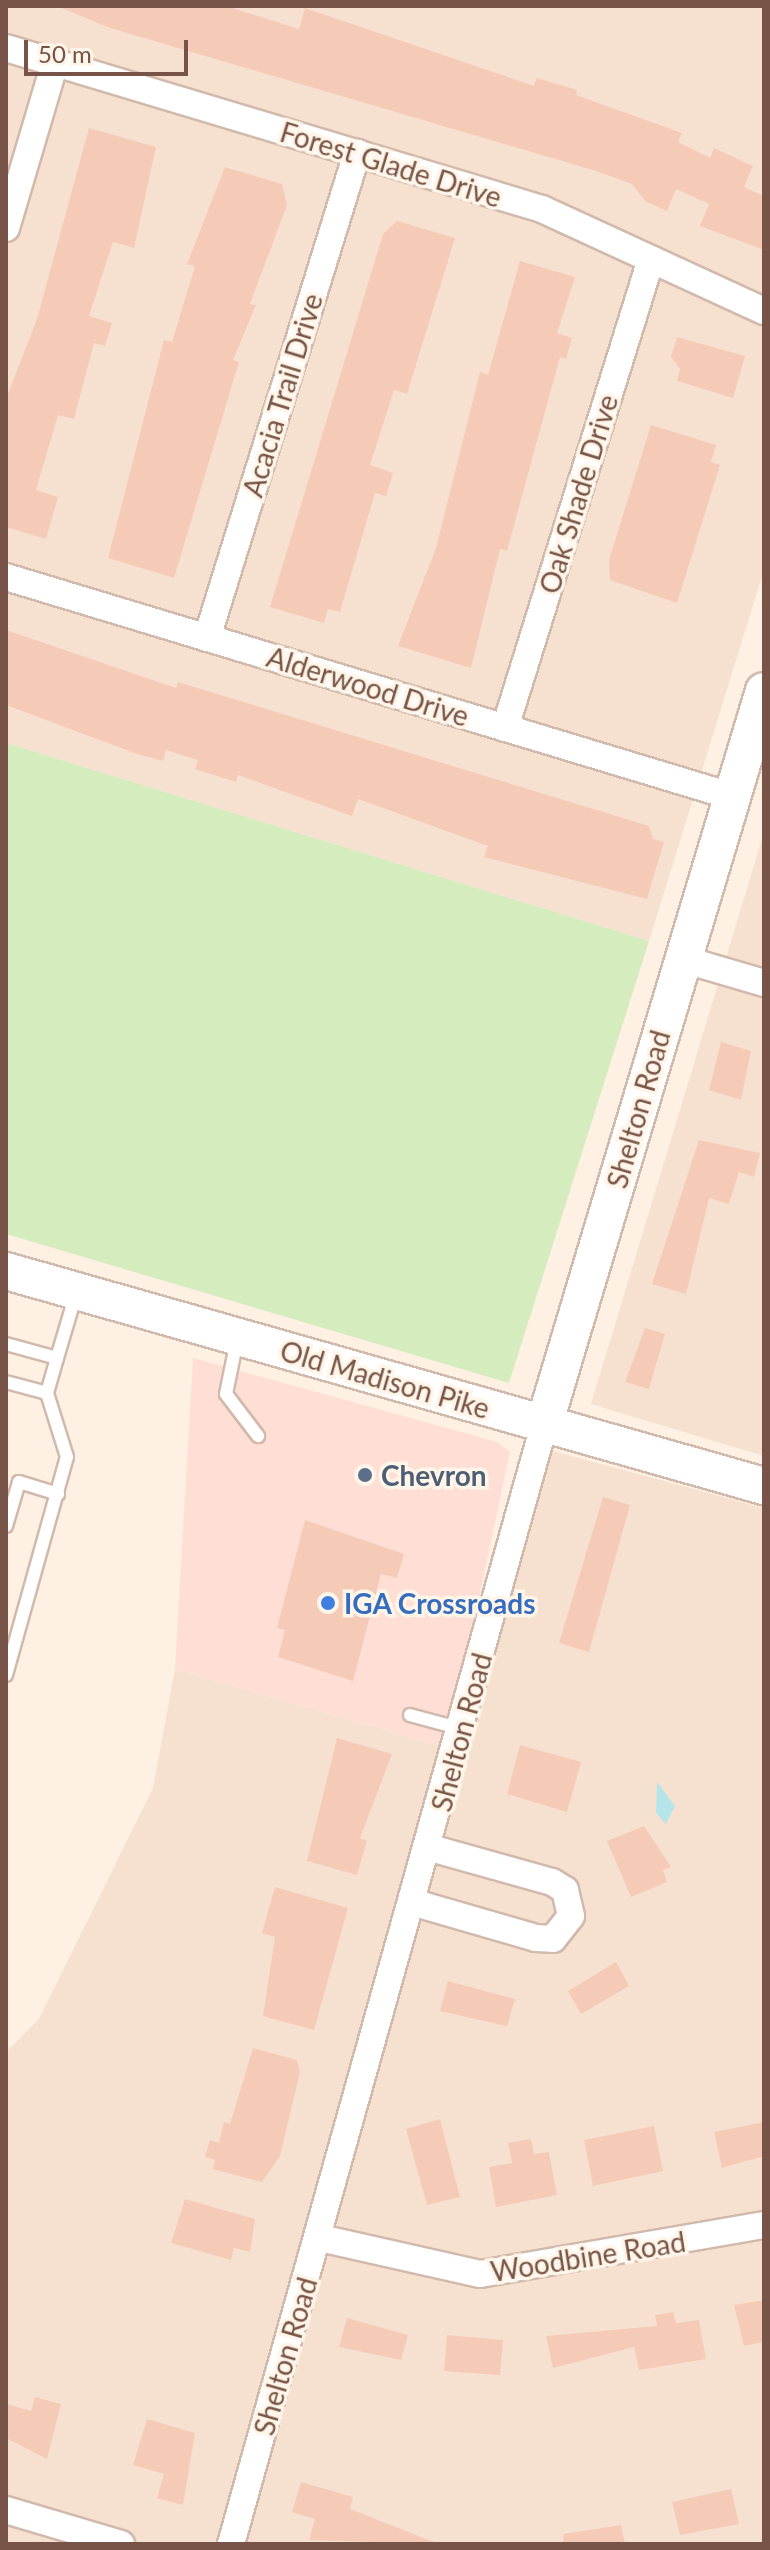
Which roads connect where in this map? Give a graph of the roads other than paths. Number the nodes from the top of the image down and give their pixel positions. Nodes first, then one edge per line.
1 (6, 48) edge
2 (55, 63) junction
3 (357, 153) junction
4 (6, 228) edge
5 (651, 259) junction
6 (764, 311) edge
7 (6, 577) edge
8 (207, 638) junction
9 (764, 691) edge
10 (505, 728) junction
11 (731, 796) junction
12 (682, 959) junction
13 (764, 983) edge
14 (6, 1271) edge
15 (77, 1291) junction
16 (238, 1337) junction
17 (6, 1344) edge
18 (57, 1358) junction
19 (7, 1384) edge
20 (47, 1393) junction
21 (544, 1425) junction
22 (258, 1436) dead end
23 (764, 1486) edge
24 (58, 1494) junction
25 (6, 1526) edge
26 (6, 1675) edge
27 (410, 1715) dead end
28 (462, 1729) junction
29 (430, 1848) junction
30 (415, 1903) junction
31 (764, 2225) edge
32 (320, 2238) junction
33 (6, 2510) edge
34 (121, 2544) edge
35 (231, 2544) edge

1 - 2 street, Forest Glade Drive
2 - 3 street, Forest Glade Drive
2 - 4 street
3 - 5 street, Forest Glade Drive
3 - 8 street, Acacia Trail Drive
5 - 6 street, Forest Glade Drive
5 - 10 street, Oak Shade Drive
7 - 8 street, Alderwood Drive
8 - 10 street, Alderwood Drive
9 - 11 main road, Shelton Road
10 - 11 street, Alderwood Drive
11 - 12 main road, Shelton Road
12 - 13 street
12 - 21 main road, Shelton Road
14 - 15 main road, Old Madison Pike
15 - 16 main road, Old Madison Pike
15 - 18 lane
16 - 21 main road, Old Madison Pike
16 - 22 lane
17 - 18 lane
18 - 20 lane
19 - 20 lane
20 - 24 lane
21 - 23 main road, Old Madison Pike
21 - 28 street, Shelton Road
24 - 25 lane
24 - 26 lane
27 - 28 lane
28 - 29 street, Shelton Road
29 - 30 street, Shelton Road
29 - 30 street
30 - 32 street, Shelton Road
31 - 32 street, Woodbine Road
32 - 35 street, Shelton Road
33 - 34 street

